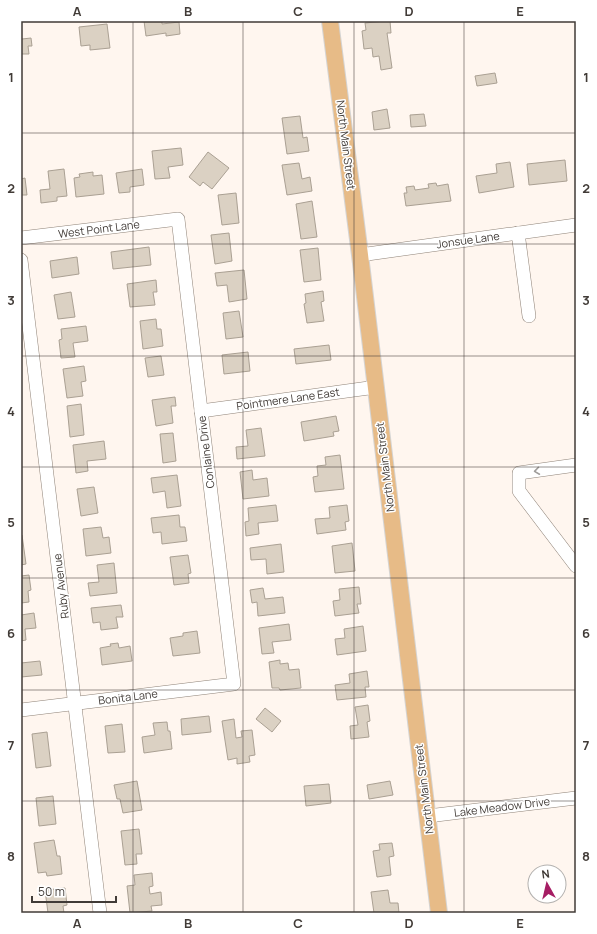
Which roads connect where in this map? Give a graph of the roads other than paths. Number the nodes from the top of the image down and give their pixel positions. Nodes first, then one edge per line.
1 (330, 21) edge
2 (178, 219) joint
3 (576, 225) edge
4 (518, 233) junction
5 (21, 238) edge
6 (360, 255) junction
7 (21, 260) edge
8 (529, 316) dead end
9 (376, 387) junction
10 (201, 411) junction
11 (576, 465) edge
12 (576, 566) edge
13 (234, 684) joint
14 (75, 704) junction
15 (21, 710) edge
16 (576, 798) edge
17 (428, 816) junction
18 (100, 913) edge
19 (439, 913) edge

1 - 6 main road, North Main Street
2 - 5 street, West Point Lane
2 - 10 street, Conlaine Drive
3 - 4 street, Jonsue Lane
4 - 6 street, Jonsue Lane
4 - 8 street
6 - 9 main road, North Main Street
7 - 14 street, Ruby Avenue
9 - 10 street, Pointmere Lane East
9 - 17 main road, North Main Street
10 - 13 street, Conlaine Drive
11 -> 12 street
13 - 14 street, Bonita Lane
14 - 15 street, Bonita Lane
14 - 18 street, Ruby Avenue
16 - 17 street, Lake Meadow Drive
17 - 19 main road, North Main Street

